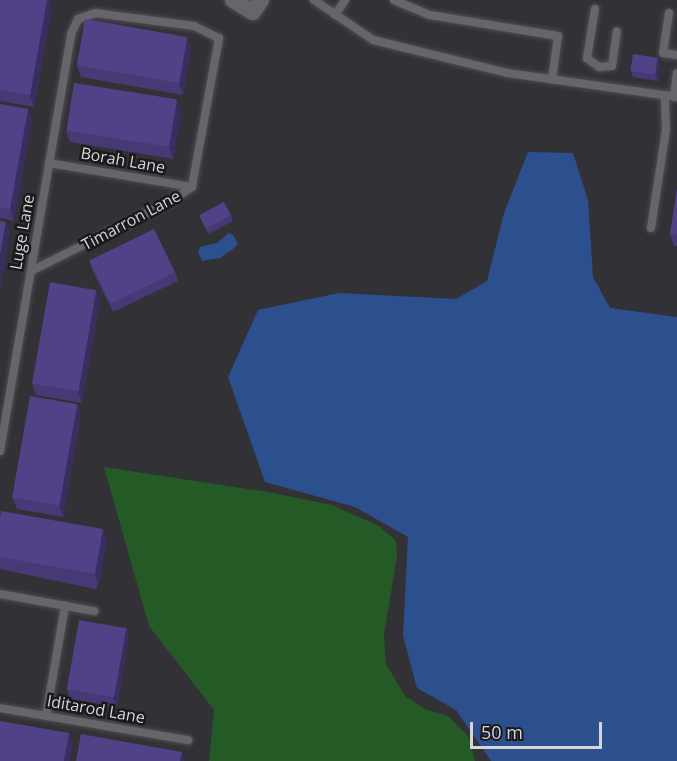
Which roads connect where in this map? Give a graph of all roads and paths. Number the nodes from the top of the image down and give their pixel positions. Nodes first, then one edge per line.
1 (233, 0) edge
2 (314, 0) edge
3 (345, 0) edge
4 (394, 0) edge
5 (257, 6) edge
6 (595, 9) dead end
7 (669, 13) dead end
8 (335, 15) junction
9 (78, 19) joint
10 (616, 31) dead end
11 (677, 55) edge
12 (677, 73) edge
13 (552, 80) junction
14 (672, 97) edge
15 (49, 163) junction
16 (192, 187) junction
17 (651, 228) dead end
18 (31, 271) junction
19 (0, 451) edge
20 (0, 594) edge
21 (65, 606) junction
22 (94, 611) dead end
23 (0, 708) edge
24 (46, 716) junction
25 (188, 740) dead end

1 - 5 street
2 - 8 lane
3 - 8 lane
4 - 13 lane
6 - 10 lane
7 - 11 lane
8 - 13 lane
9 - 15 lane, Luge Lane
9 - 16 lane, Timarron Lane
12 - 14 lane
13 - 14 lane
14 - 17 lane
15 - 16 lane, Borah Lane
15 - 18 lane, Luge Lane
16 - 18 lane, Timarron Lane
18 - 19 lane, Luge Lane
20 - 21 lane
21 - 22 lane
21 - 24 lane
23 - 24 lane, Iditarod Lane
24 - 25 lane, Iditarod Lane

